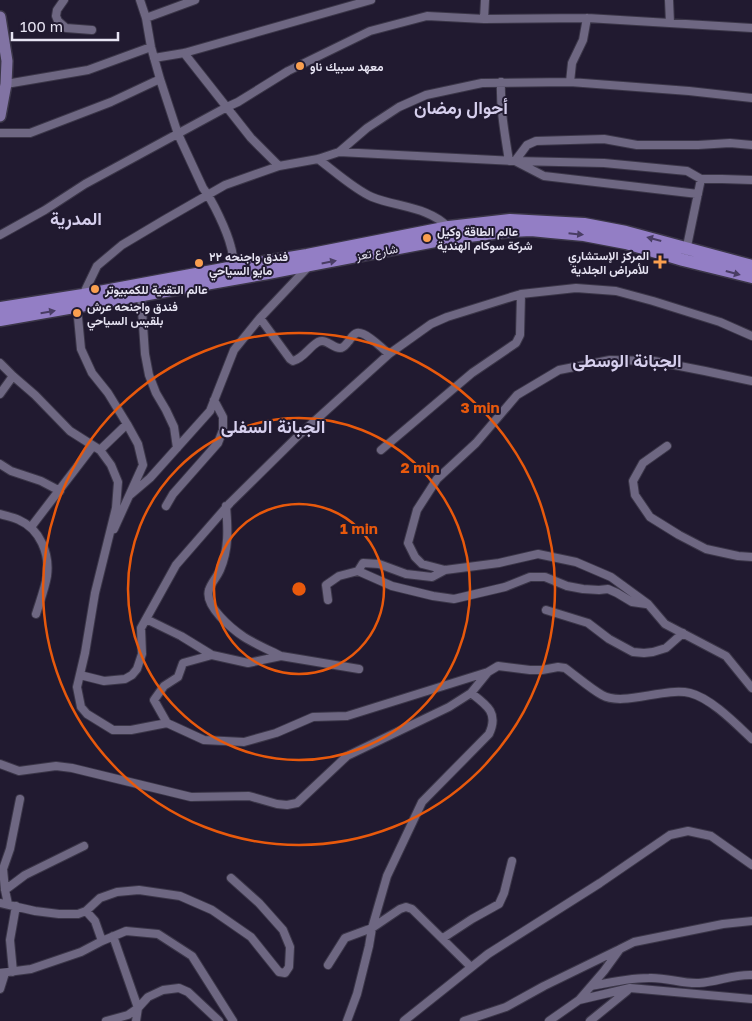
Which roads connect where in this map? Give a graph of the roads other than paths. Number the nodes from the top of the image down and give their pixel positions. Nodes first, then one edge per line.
1 (64, 0) edge
2 (140, 0) edge
3 (195, 0) edge
4 (371, 0) edge
5 (484, 0) edge
6 (669, 0) edge
7 (0, 17) edge
8 (146, 18) junction
9 (586, 18) junction
10 (484, 19) junction
11 (670, 23) junction
12 (752, 28) edge
13 (92, 30) dead end
14 (151, 47) junction
15 (184, 53) junction
16 (154, 58) junction
17 (3, 59) edge
18 (160, 79) junction
19 (501, 82) junction
20 (570, 82) junction
21 (6, 84) junction
22 (752, 98) edge
23 (227, 107) junction
24 (0, 116) edge
25 (0, 133) edge
26 (178, 134) junction
27 (752, 145) edge
28 (339, 152) junction
29 (318, 159) junction
30 (512, 161) junction
31 (279, 166) junction
32 (701, 179) junction
33 (752, 180) edge
34 (208, 194) junction
35 (698, 194) junction
36 (450, 233) junction
37 (0, 235) edge
38 (685, 254) junction
39 (308, 260) junction
40 (752, 266) edge
41 (234, 267) junction
42 (752, 277) edge
43 (521, 294) junction
44 (141, 296) junction
45 (80, 301) junction
46 (0, 308) edge
47 (260, 318) junction
48 (0, 320) edge
49 (752, 336) edge
50 (389, 354) junction
51 (0, 363) edge
52 (13, 376) junction
53 (752, 381) edge
54 (0, 394) edge
55 (214, 400) junction
56 (127, 424) junction
57 (667, 446) dead end
58 (96, 448) junction
59 (177, 448) junction
60 (381, 450) dead end
61 (0, 464) edge
62 (60, 491) junction
63 (130, 495) junction
64 (166, 506) dead end
65 (226, 506) junction
66 (0, 514) edge
67 (31, 527) junction
68 (108, 542) junction
69 (752, 557) edge
70 (445, 570) junction
71 (358, 571) junction
72 (328, 600) dead end
73 (648, 604) junction
74 (546, 610) dead end
75 (36, 614) dead end
76 (146, 620) junction
77 (683, 633) junction
78 (212, 655) junction
79 (281, 656) junction
80 (359, 669) dead end
81 (488, 672) junction
82 (80, 675) junction
83 (752, 688) edge
84 (471, 693) junction
85 (168, 723) junction
86 (752, 740) edge
87 (0, 764) edge
88 (20, 799) dead end
89 (84, 846) dead end
90 (512, 861) dead end
91 (752, 865) edge
92 (231, 878) dead end
93 (5, 890) junction
94 (8, 904) edge
95 (86, 911) junction
96 (752, 921) edge
97 (372, 928) junction
98 (113, 936) junction
99 (443, 938) junction
100 (102, 941) junction
101 (620, 949) junction
102 (328, 965) dead end
103 (471, 967) junction
104 (6, 972) edge
105 (752, 975) edge
106 (592, 986) junction
107 (630, 988) junction
108 (0, 989) edge
109 (752, 999) edge
110 (579, 1000) junction
111 (138, 1008) junction
112 (106, 1021) edge
113 (136, 1021) edge
114 (219, 1021) edge
115 (233, 1021) edge
116 (347, 1021) edge
117 (404, 1021) edge
118 (464, 1021) edge
119 (549, 1021) edge
120 (590, 1021) edge

1 - 13 street
2 - 8 street
3 - 8 street
4 - 15 street
5 - 10 street
6 - 11 street
7 - 17 main road
8 - 14 street
9 - 10 street
9 - 11 street
9 - 20 street
10 - 23 street
11 - 12 street
14 - 16 street
14 - 21 street
15 - 16 street
15 - 23 street
16 - 18 street
17 - 21 main road
18 - 25 street
18 - 26 street
19 - 20 street
19 - 28 street
19 - 30 street
20 - 22 street
21 - 24 main road
23 - 26 street
23 - 31 street
26 - 34 street
26 - 37 street
27 - 30 street
28 - 29 street
28 - 30 street
29 - 31 street
29 - 36 street
30 - 32 street
30 - 35 street
31 - 34 street
32 - 33 street
32 - 35 street
34 - 41 street
34 - 45 street
35 - 38 street
36 - 38 main road, شارع تعز
36 - 39 main road, شارع تعز
38 - 40 main road, شارع تعز
38 -> 42 main road, شارع تعز
39 - 41 main road, شارع تعز
39 - 44 main road, شارع تعز
39 - 47 street
41 - 45 main road, شارع تعز
43 - 49 street
43 - 50 street
43 - 60 street
44 - 45 main road, شارع تعز
44 - 59 street
45 - 46 main road, شارع تعز
48 -> 45 main road, شارع تعز
45 - 56 street
47 - 50 street
47 - 55 street
50 - 65 street
51 - 52 street
52 - 54 street
52 - 58 street
53 - 70 street
55 - 59 street
55 - 64 street
56 - 58 street
56 - 63 street
57 - 69 street
58 - 62 street
58 - 68 street
59 - 63 street
61 - 62 street
62 - 67 street
63 - 68 street
65 - 76 street
65 - 79 street
66 - 67 street
67 - 75 street
68 - 82 street
70 - 71 street
70 - 73 street
71 - 72 street
71 - 73 street
73 - 77 street
74 - 77 street
76 - 78 street
76 - 82 street
77 - 83 street
78 - 79 street
78 - 85 street
79 - 80 street
81 - 84 street
81 - 85 street
81 - 86 street
82 - 85 street
84 - 87 street
84 - 97 street
88 - 93 street
89 - 93 street
90 - 99 street
91 - 103 street
92 - 95 street
93 - 94 street
94 - 95 street
94 - 104 street
95 - 100 street
96 - 101 street
97 - 99 street
97 - 102 street
97 - 116 street
98 - 100 street
98 - 111 street
98 - 115 street
99 - 103 street
100 - 104 street
101 - 106 street
101 - 118 street
103 - 117 street
104 - 108 street
105 - 106 street
106 - 110 street
107 - 109 street
107 - 110 street
107 - 120 street
110 - 119 street
111 - 112 street
111 - 113 street
111 - 114 street

